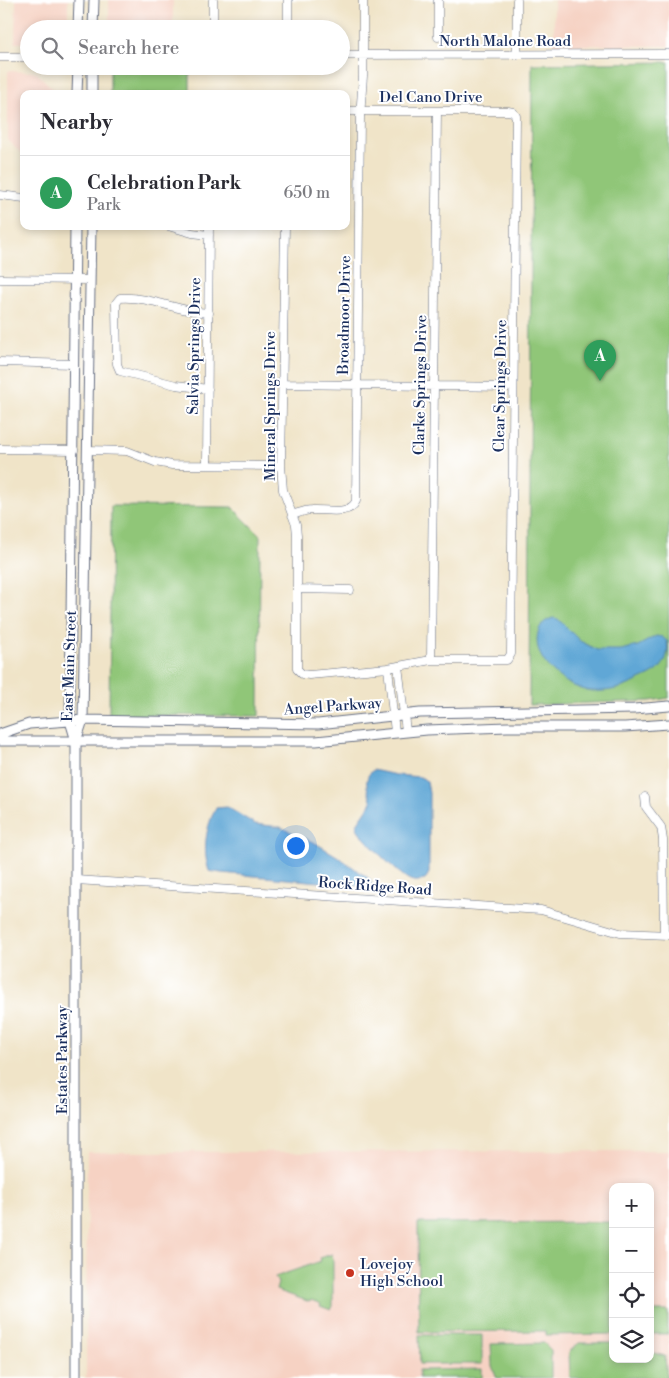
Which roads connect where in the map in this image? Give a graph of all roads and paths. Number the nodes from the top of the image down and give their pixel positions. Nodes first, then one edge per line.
1 (79, 0) edge
2 (94, 0) edge
3 (213, 0) edge
4 (288, 0) edge
5 (363, 0) edge
6 (438, 0) edge
7 (516, 0) edge
8 (78, 20) edge
9 (93, 20) edge
10 (213, 20) edge
11 (288, 20) edge
12 (438, 37) dead end
13 (669, 54) edge
14 (350, 55) edge
15 (363, 55) junction
16 (517, 55) junction
17 (0, 57) edge
18 (20, 57) edge
19 (78, 75) edge
20 (92, 75) edge
21 (77, 90) edge
22 (92, 90) edge
23 (350, 111) edge
24 (360, 111) junction
25 (437, 111) junction
26 (515, 114) joint
27 (0, 195) edge
28 (20, 198) edge
29 (75, 230) edge
30 (91, 230) edge
31 (180, 230) edge
32 (209, 230) edge
33 (285, 230) edge
34 (209, 235) junction
35 (0, 279) edge
36 (75, 280) junction
37 (90, 280) junction
38 (208, 313) junction
39 (0, 362) edge
40 (74, 364) junction
41 (283, 384) junction
42 (357, 385) junction
43 (434, 386) junction
44 (513, 387) junction
45 (208, 389) junction
46 (0, 450) edge
47 (74, 450) junction
48 (87, 450) junction
49 (207, 465) junction
50 (281, 466) junction
51 (292, 516) junction
52 (72, 586) junction
53 (298, 589) junction
54 (350, 590) dead end
55 (84, 642) junction
56 (431, 660) junction
57 (398, 666) junction
58 (388, 668) junction
59 (669, 706) edge
60 (404, 715) junction
61 (394, 716) junction
62 (83, 720) junction
63 (70, 721) junction
64 (669, 724) edge
65 (406, 731) junction
66 (395, 732) junction
67 (0, 734) edge
68 (0, 741) edge
69 (76, 741) junction
70 (645, 797) dead end
71 (76, 880) junction
72 (666, 935) edge
73 (76, 1378) edge

1 - 8 main road
2 - 9 main road
3 - 10 street
4 - 11 street
5 - 15 street, Broadmoor Drive
6 - 12 street
7 - 16 street
13 - 16 street, North Malone Road
14 - 15 street, North Malone Road
15 - 16 street, North Malone Road
15 - 24 street, Broadmoor Drive
17 - 18 street
19 - 21 main road
20 - 22 main road
23 - 24 street, Del Cano Drive
24 - 25 street, Del Cano Drive
24 - 42 street, Broadmoor Drive
25 - 26 street, Del Cano Drive
25 - 43 street, Clarke Springs Drive
26 - 44 street, Clear Springs Drive
27 - 28 street
29 - 36 main road, East Main Street
30 - 37 main road, East Main Street
31 - 34 street
32 - 34 street, Salvia Springs Drive
33 - 41 street, Mineral Springs Drive
34 - 38 street, Salvia Springs Drive
35 - 36 street
36 - 37 street
36 - 40 main road, East Main Street
37 - 48 main road, East Main Street
38 - 45 street, Salvia Springs Drive
38 - 45 street
39 - 40 street
40 - 47 main road, East Main Street
41 - 42 street
41 - 50 street, Mineral Springs Drive
42 - 43 street
42 - 51 street, Broadmoor Drive
43 - 44 street
43 - 56 street, Clarke Springs Drive
44 - 56 street, Clear Springs Drive
45 - 49 street, Salvia Springs Drive
46 - 47 street
47 - 48 main road
47 - 52 main road, East Main Street
48 - 49 street
48 - 55 main road, East Main Street
49 - 50 street
50 - 51 street, Mineral Springs Drive
51 - 53 street, Mineral Springs Drive
52 - 55 main road
52 - 63 main road, East Main Street
53 - 54 street
53 - 58 street, Mineral Springs Drive
55 - 62 main road, East Main Street
56 - 57 street
57 - 58 street
57 - 60 street
58 - 61 street
59 - 60 main road, Angel Parkway
60 - 61 main road, Angel Parkway
60 - 65 street
61 - 62 main road, Angel Parkway
61 - 66 street
62 - 63 main road, Angel Parkway
62 - 69 main road, East Main Street
63 - 67 main road, Angel Parkway
63 - 69 main road, East Main Street
64 - 65 main road, Angel Parkway
65 - 66 main road, Angel Parkway
66 - 69 main road, Angel Parkway
68 - 69 main road, Angel Parkway
69 - 71 main road, Estates Parkway
70 - 72 street
71 - 72 street, Rock Ridge Road
71 - 73 main road, Estates Parkway

